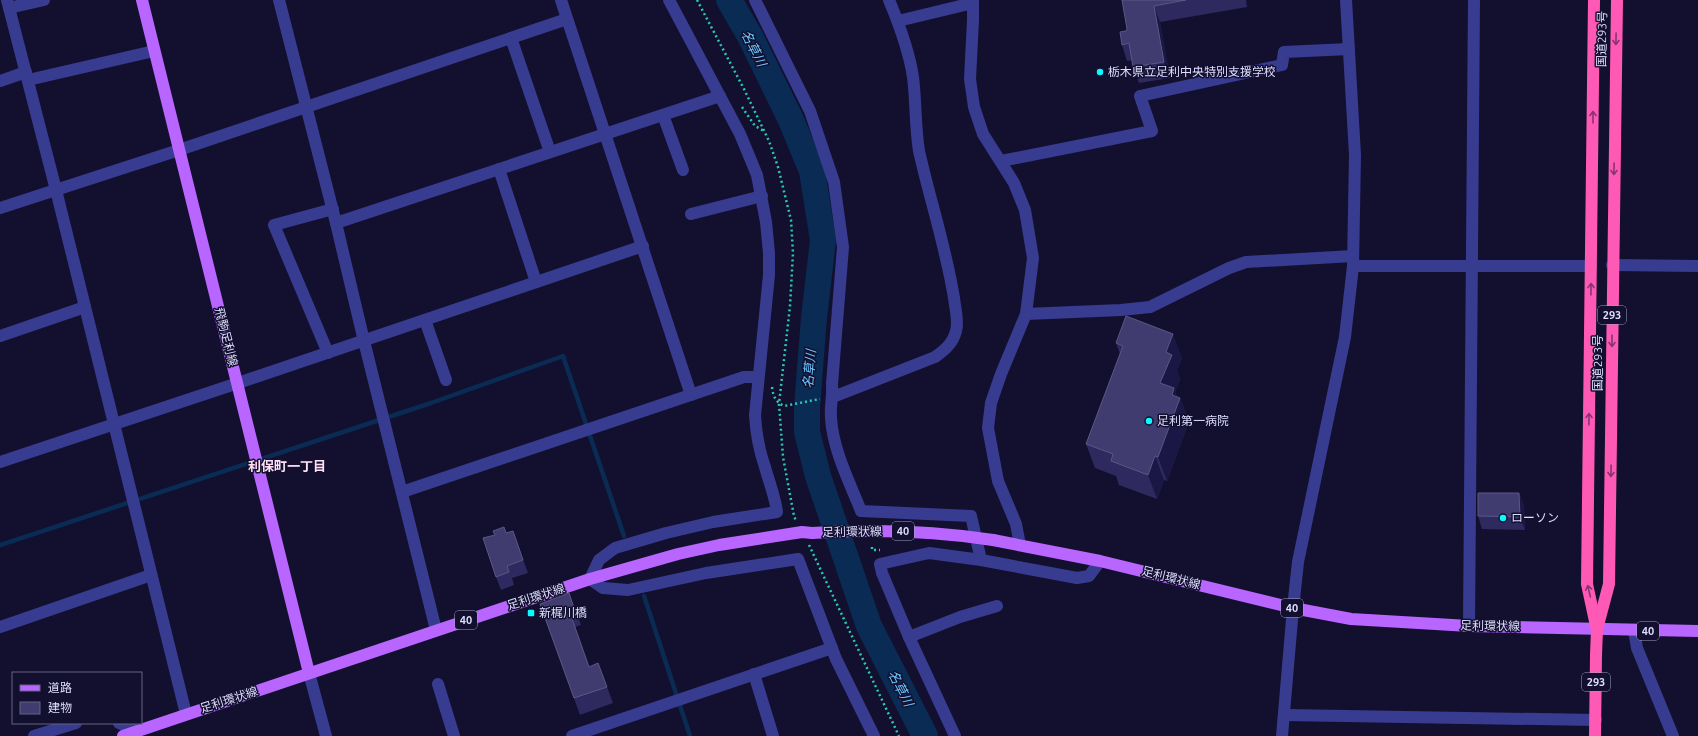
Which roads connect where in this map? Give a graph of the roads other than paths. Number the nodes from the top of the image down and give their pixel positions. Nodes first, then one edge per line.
1 (44, 0) edge
2 (142, 0) edge
3 (279, 0) edge
4 (561, 0) edge
5 (669, 0) edge
6 (755, 0) edge
7 (889, 0) edge
8 (1346, 0) edge
9 (1474, 0) edge
10 (1594, 0) edge
11 (1617, 0) edge
12 (973, 1) edge
13 (8, 4) edge
14 (567, 19) junction
15 (898, 21) junction
16 (511, 38) junction
17 (1349, 49) junction
18 (154, 52) junction
19 (27, 76) junction
20 (0, 81) edge
21 (720, 96) junction
22 (306, 106) junction
23 (663, 115) junction
24 (605, 133) junction
25 (179, 150) junction
26 (550, 152) junction
27 (1001, 161) junction
28 (499, 169) junction
29 (682, 170) dead end
30 (56, 190) junction
31 (762, 196) junction
32 (0, 208) edge
33 (333, 209) junction
34 (691, 214) dead end
35 (336, 223) junction
36 (643, 246) junction
37 (1353, 261) junction
38 (1471, 265) junction
39 (1612, 265) junction
40 (1591, 266) junction
41 (1698, 266) edge
42 (536, 282) junction
43 (85, 308) junction
44 (1026, 314) junction
45 (425, 320) junction
46 (0, 336) edge
47 (364, 341) junction
48 (328, 353) junction
49 (758, 377) junction
50 (446, 380) dead end
51 (238, 383) junction
52 (691, 395) junction
53 (830, 398) junction
54 (114, 424) junction
55 (0, 462) edge
56 (402, 492) junction
57 (1020, 545) junction
58 (981, 560) junction
59 (1100, 561) junction
60 (151, 575) junction
61 (590, 579) junction
62 (997, 606) dead end
63 (1293, 608) junction
64 (1469, 626) junction
65 (0, 627) edge
66 (1597, 629) junction
67 (436, 630) junction
68 (1634, 631) junction
69 (1698, 631) edge
70 (909, 637) junction
71 (832, 648) junction
72 (309, 674) junction
73 (754, 674) junction
74 (438, 684) dead end
75 (186, 714) junction
76 (1284, 715) junction
77 (1596, 720) junction
78 (73, 724) edge
79 (121, 724) edge
80 (605, 731) edge
81 (136, 734) edge
82 (34, 736) edge
83 (123, 736) edge
84 (326, 736) edge
85 (454, 736) edge
86 (572, 736) edge
87 (773, 736) edge
88 (874, 736) edge
89 (955, 736) edge
90 (1282, 736) edge
91 (1596, 736) edge
92 (1673, 736) edge

1 - 13 street
2 - 18 main road, 飛駒足利線
3 - 22 street
4 - 14 street
5 - 21 street
6 - 53 street
7 - 15 street
8 - 17 street
9 - 38 street
40 -> 10 highway, 国道293号 / 293
11 -> 39 highway, 国道293号 / 293
12 - 15 street
12 - 27 street
13 - 19 street
14 - 16 street
14 - 24 street
15 - 53 street
16 - 22 street
16 - 26 street
17 - 27 street
17 - 37 street
18 - 19 street
18 - 25 main road, 飛駒足利線
19 - 20 street
19 - 30 street
21 - 23 street
21 - 31 street
22 - 25 street
22 - 33 street
23 - 24 street
23 - 29 street
24 - 26 street
24 - 36 street
25 - 30 street
25 - 51 main road, 飛駒足利線
26 - 28 street
27 - 44 street
28 - 35 street
28 - 42 street
30 - 32 street
30 - 43 street
31 - 34 street
31 - 49 street
33 - 35 street
33 - 48 street
35 - 47 street
36 - 42 street
36 - 52 street
37 - 38 street
37 - 44 street
37 - 63 street
38 - 40 street
38 - 64 street
39 - 41 street
39 -> 66 highway, 国道293号 / 293
66 -> 40 highway, 国道293号 / 293
42 - 45 street
43 - 46 street
43 - 54 street
44 - 57 street
45 - 47 street
45 - 50 street
47 - 48 street
47 - 56 street
48 - 51 street
49 - 52 street
49 - 61 street
51 - 54 street
51 - 72 main road, 飛駒足利線
52 - 56 street
53 - 58 street
54 - 55 street
54 - 60 street
56 - 67 street
57 - 59 main road, 足利環状線 / 40
57 - 61 main road, 足利環状線 / 40, bridge
58 - 59 street
58 - 70 street
59 - 63 main road, 足利環状線 / 40
60 - 65 street
60 - 75 street
61 - 67 main road, 足利環状線 / 40
61 - 71 street
62 - 70 street
63 - 64 main road, 足利環状線 / 40
63 - 76 street
64 - 66 main road, 足利環状線 / 40
66 - 68 main road, 足利環状線 / 40
66 - 77 highway, 国道293号 / 293
67 - 72 main road, 足利環状線 / 40
68 - 69 main road, 足利環状線 / 40
68 - 92 street
70 - 89 street
71 - 73 street
71 - 88 street
72 - 75 main road, 足利環状線 / 40
72 - 84 street
73 - 80 street
73 - 87 street
74 - 85 street
75 - 81 main road, 足利環状線 / 40
76 - 77 street
76 - 90 street
77 - 91 highway, 国道293号 / 293
78 - 82 street
79 - 81 street
80 - 86 street
81 - 83 main road, 足利環状線 / 40

